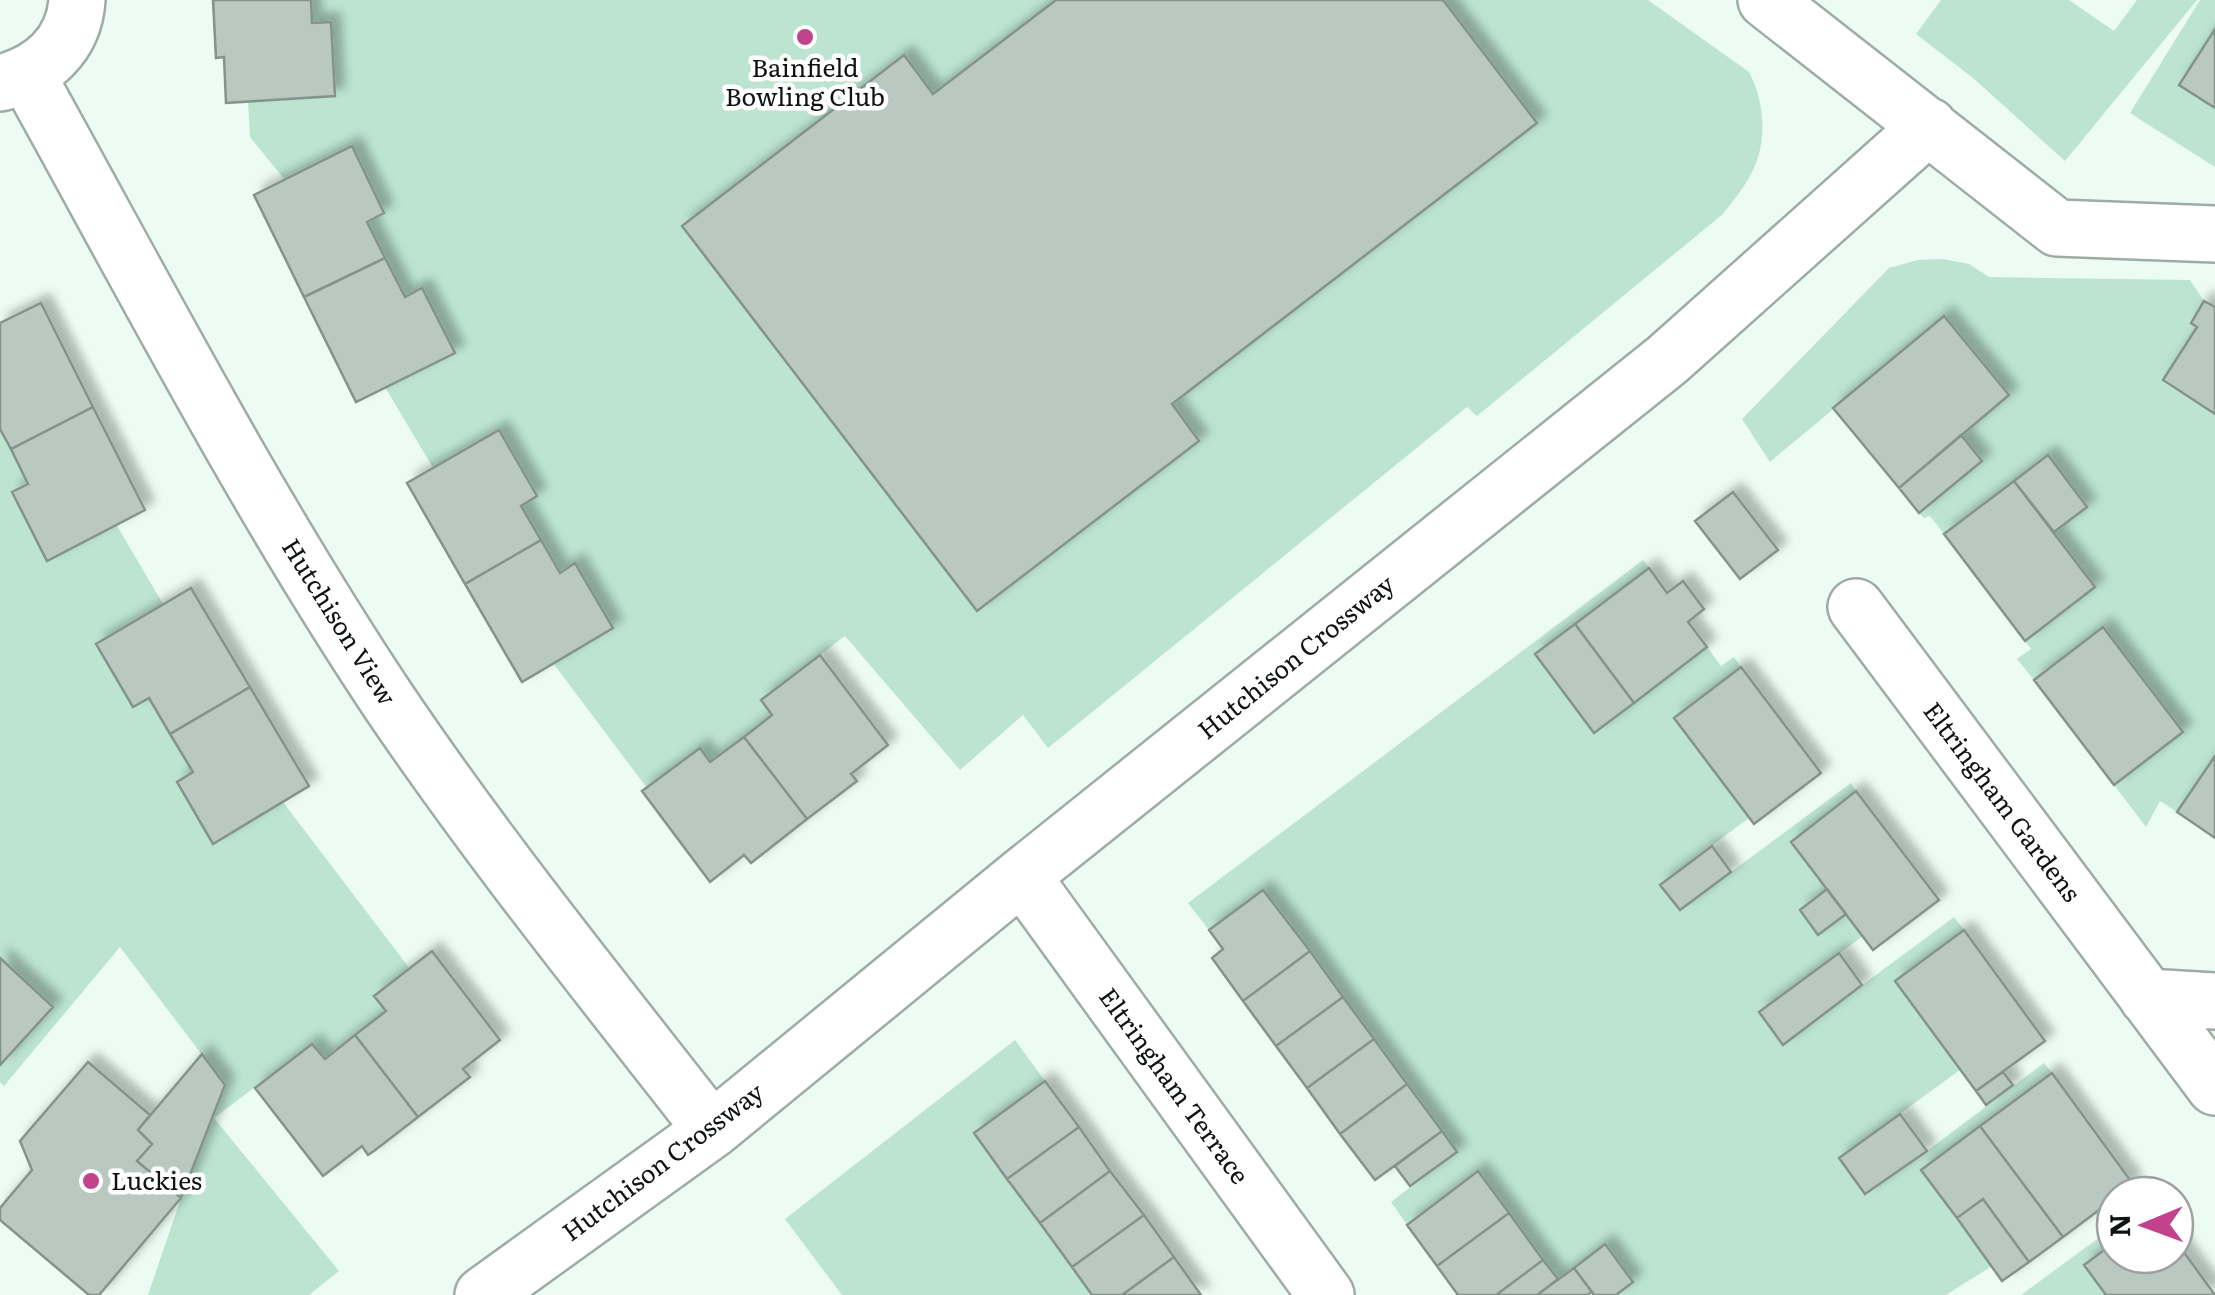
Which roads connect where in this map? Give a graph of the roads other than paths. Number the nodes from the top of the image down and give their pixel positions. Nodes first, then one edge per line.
1 (77, 0) edge
2 (1766, 0) edge
3 (13, 79) edge
4 (1929, 126) junction
5 (2215, 234) edge
6 (1856, 606) dead end
7 (1022, 876) junction
8 (2148, 997) junction
9 (2215, 1001) edge
10 (2215, 1087) edge
11 (712, 1130) junction
12 (483, 1295) edge
13 (1326, 1295) edge

1 - 3 street, Hutchison View
2 - 4 street
3 - 11 street, Hutchison View
4 - 5 street
4 - 7 street, Hutchison Crossway
6 - 8 street, Eltringham Gardens
7 - 11 street, Hutchison Crossway
7 - 13 street, Eltringham Terrace
8 - 9 street
8 - 10 street, Eltringham Gardens
11 - 12 street, Hutchison Crossway

